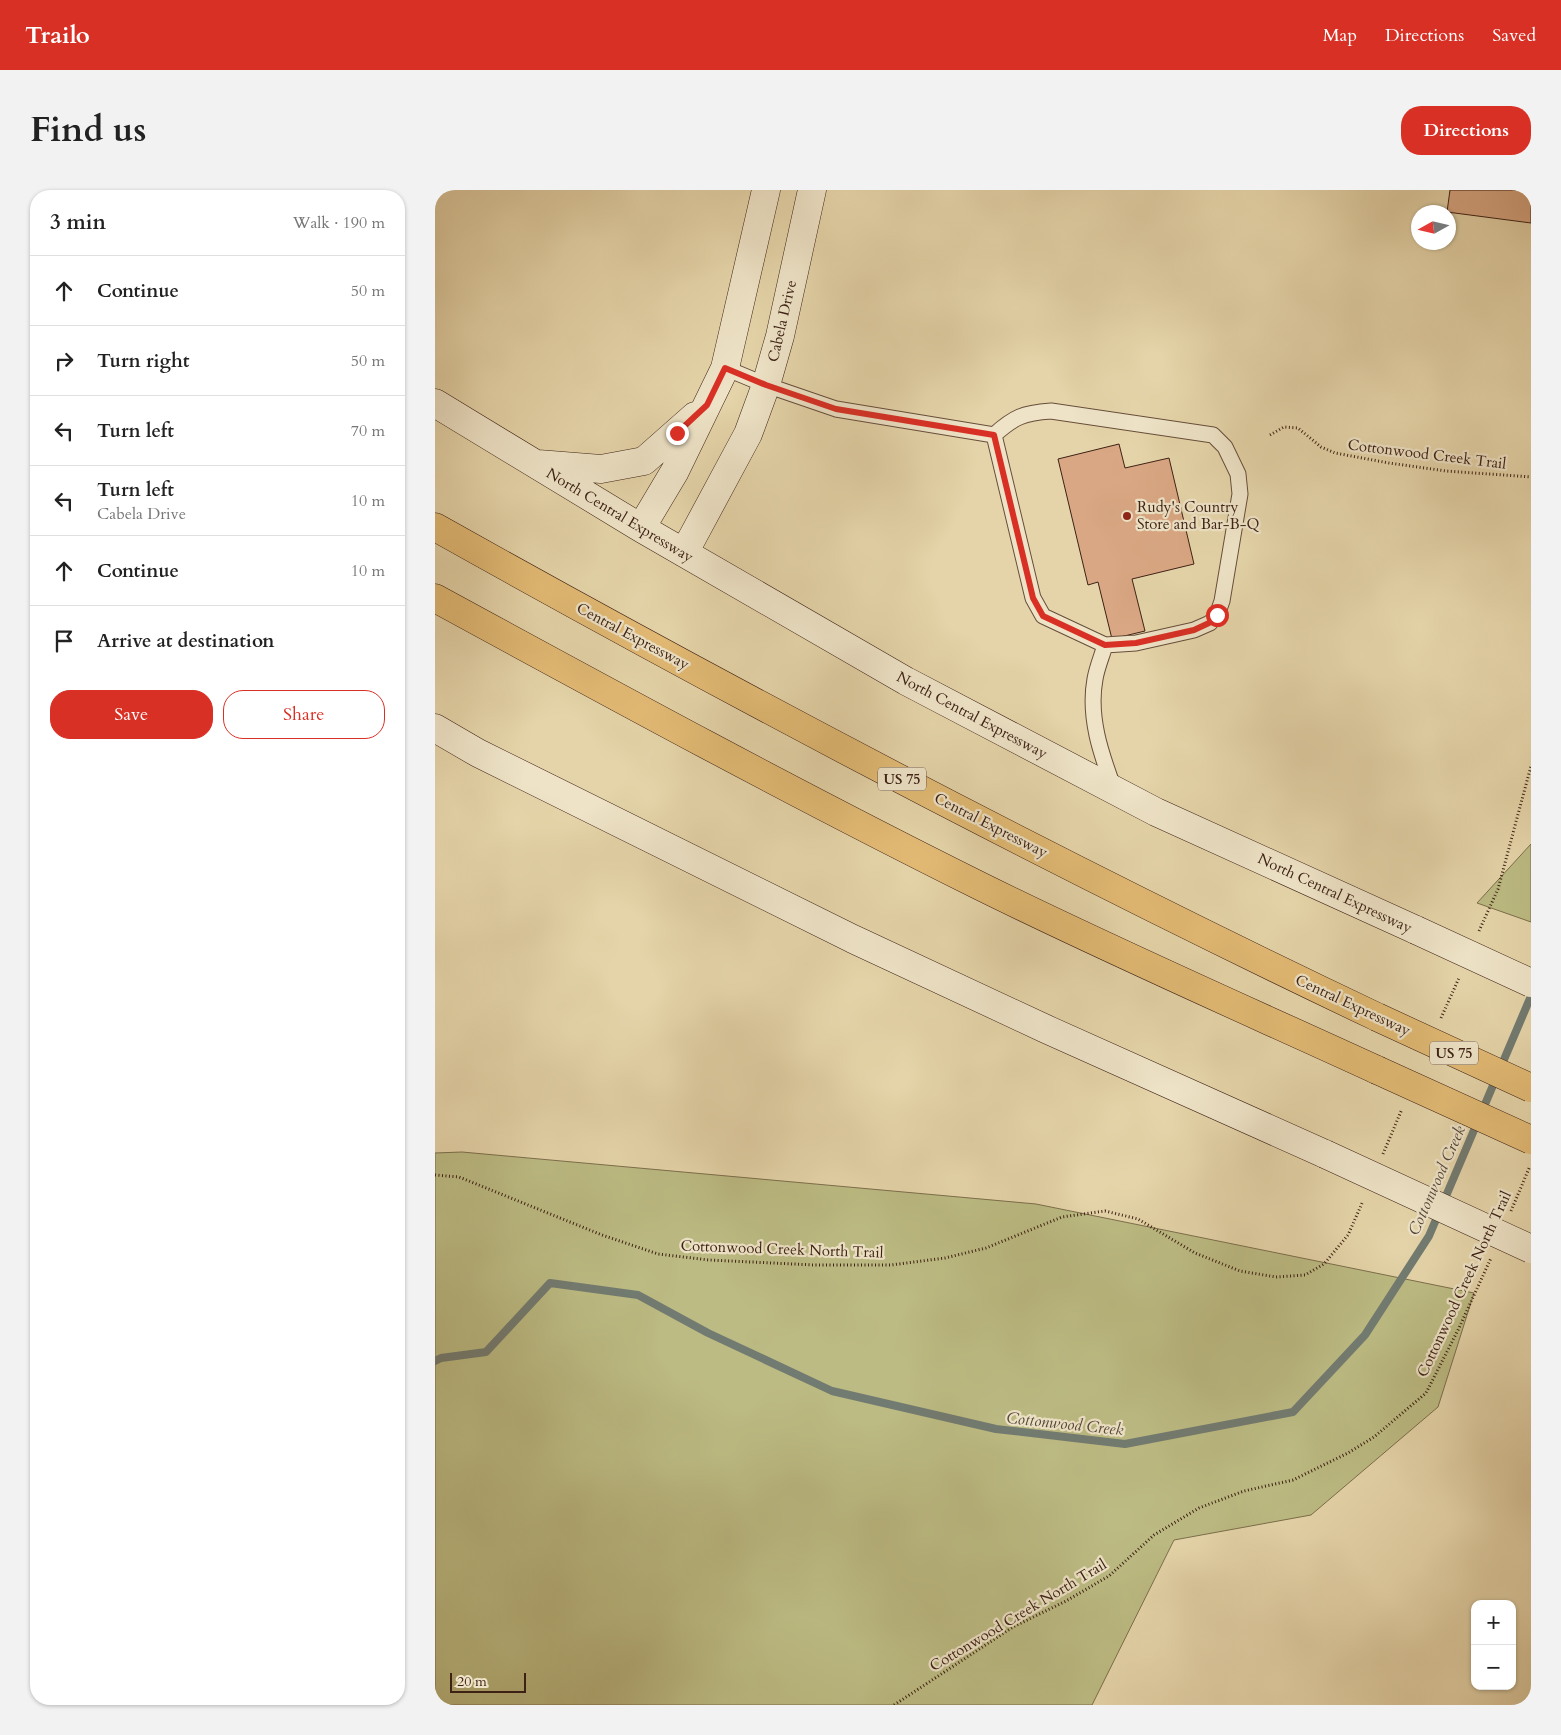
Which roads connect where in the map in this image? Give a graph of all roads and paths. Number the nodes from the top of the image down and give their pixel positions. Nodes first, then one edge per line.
1 (765, 190) edge
2 (812, 190) edge
3 (725, 368) junction
4 (766, 385) junction
5 (435, 403) edge
6 (707, 405) junction
7 (994, 435) junction
8 (1269, 435) dead end
9 (532, 463) junction
10 (1531, 477) edge
11 (435, 527) edge
12 (641, 528) junction
13 (684, 553) junction
14 (435, 598) edge
15 (1105, 645) junction
16 (435, 728) edge
17 (1531, 766) edge
18 (1114, 790) junction
19 (1476, 939) dead end
20 (1460, 975) dead end
21 (1531, 984) edge
22 (1441, 1020) dead end
23 (1531, 1088) edge
24 (1406, 1100) dead end
25 (1531, 1140) edge
26 (1383, 1154) dead end
27 (1531, 1163) edge
28 (435, 1175) edge
29 (1363, 1199) dead end
30 (1508, 1216) dead end
31 (1531, 1249) edge
32 (1493, 1252) dead end
33 (894, 1705) edge

1 - 3 main road
2 - 4 main road, Cabela Drive
3 - 4 lane
3 - 6 main road
4 - 7 lane
4 - 13 main road, Cabela Drive
5 - 9 main road, North Central Expressway
6 - 9 main road
6 - 12 main road
7 - 15 lane
7 - 15 lane
8 - 10 path, Cottonwood Creek Trail
9 - 12 main road, North Central Expressway
11 - 23 highway, Central Expressway / US 75, bridge
12 - 13 main road, North Central Expressway
13 - 18 main road, North Central Expressway
14 - 25 highway, bridge
15 - 18 lane
16 - 31 main road, bridge
17 - 19 path
18 - 21 main road, North Central Expressway, bridge
20 - 22 path
24 - 26 path
27 - 30 path, Cottonwood Creek North Trail
28 - 29 path, Cottonwood Creek North Trail
32 - 33 path, Cottonwood Creek North Trail

